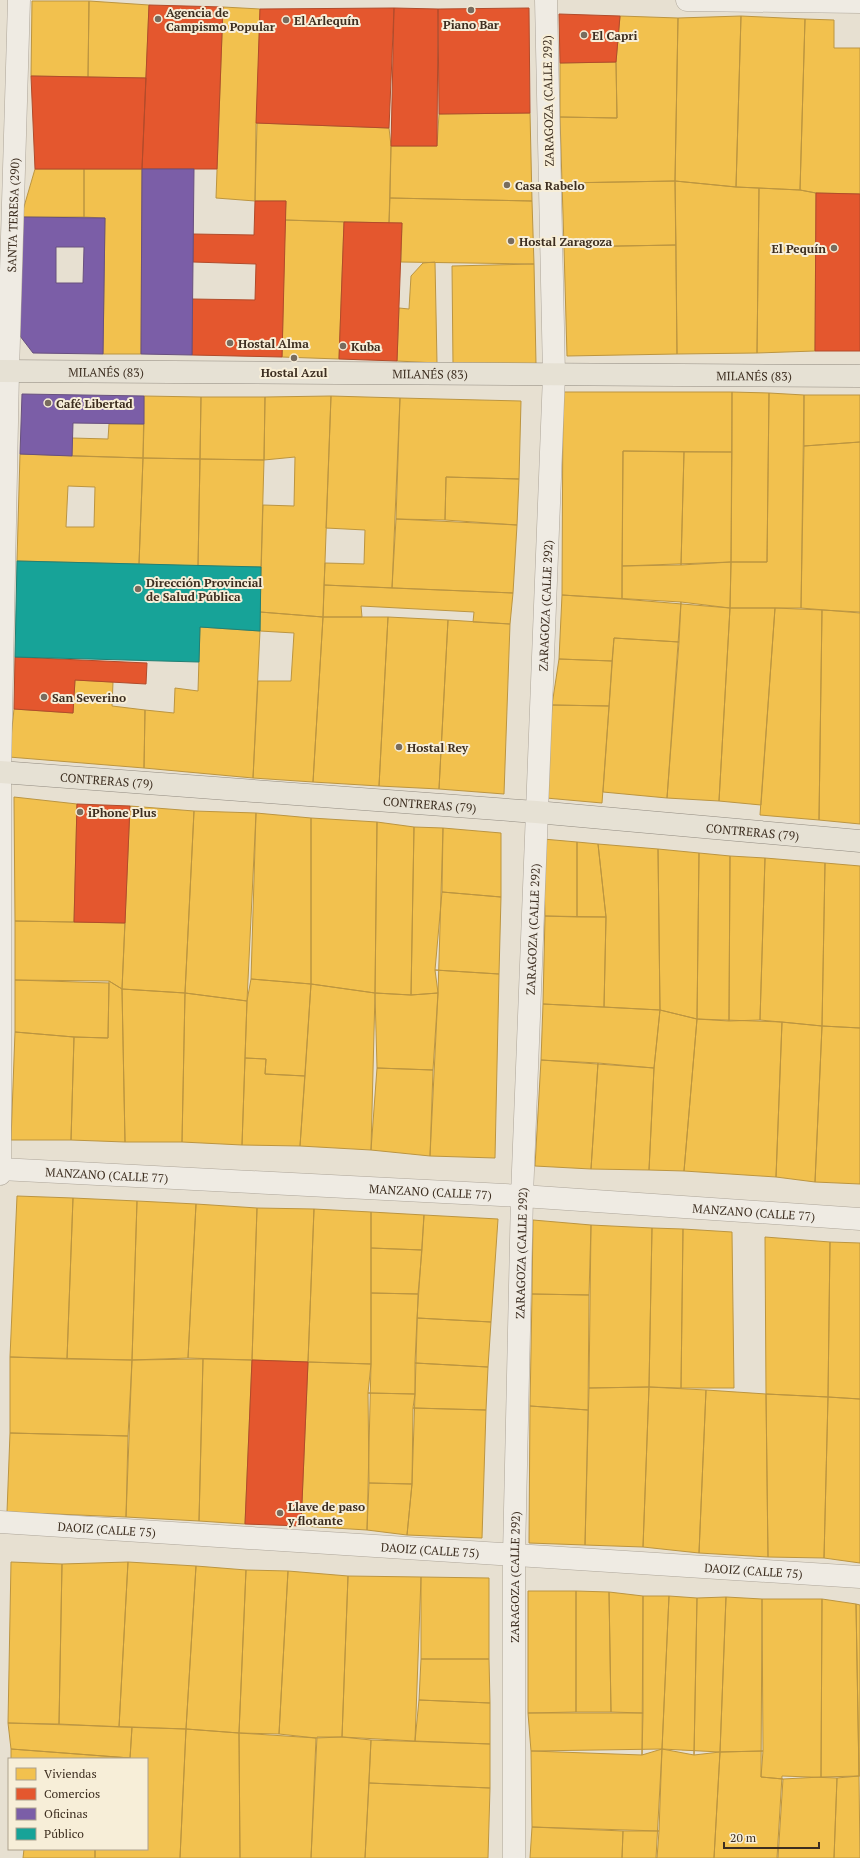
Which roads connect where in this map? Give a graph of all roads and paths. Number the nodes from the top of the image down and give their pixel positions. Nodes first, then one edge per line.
1 (19, 0) edge
2 (546, 0) edge
3 (687, 0) edge
4 (860, 2) edge
5 (4, 372) edge
6 (554, 375) junction
7 (860, 376) edge
8 (3, 467) edge
9 (1, 681) edge
10 (0, 772) edge
11 (536, 812) junction
12 (860, 841) edge
13 (0, 1169) edge
14 (0, 1174) edge
15 (522, 1196) junction
16 (860, 1219) edge
17 (0, 1522) edge
18 (514, 1555) junction
19 (860, 1577) edge
20 (514, 1858) edge

1 - 5 street, SANTA TERESA (290)
2 - 6 street, ZARAGOZA (CALLE 292)
3 - 4 street
5 - 6 main road, MILANÉS (83)
5 - 8 street, SANTA TERESA (290)
6 - 7 main road, MILANÉS (83)
6 - 11 street, ZARAGOZA (CALLE 292)
8 - 9 street, SANTA TERESA (290)
9 - 10 street, SANTA TERESA (290)
10 - 11 main road, CONTRERAS (79)
10 - 13 street, SANTA TERESA (290)
11 - 12 main road, CONTRERAS (79)
11 - 15 street, ZARAGOZA (CALLE 292)
13 - 14 street, SANTA TERESA (290)
13 - 15 street, MANZANO (CALLE 77)
15 - 16 street, MANZANO (CALLE 77)
15 - 18 street, ZARAGOZA (CALLE 292)
17 - 18 street, DAOIZ (CALLE 75)
18 - 19 street, DAOIZ (CALLE 75)
18 - 20 street, ZARAGOZA (CALLE 292)

